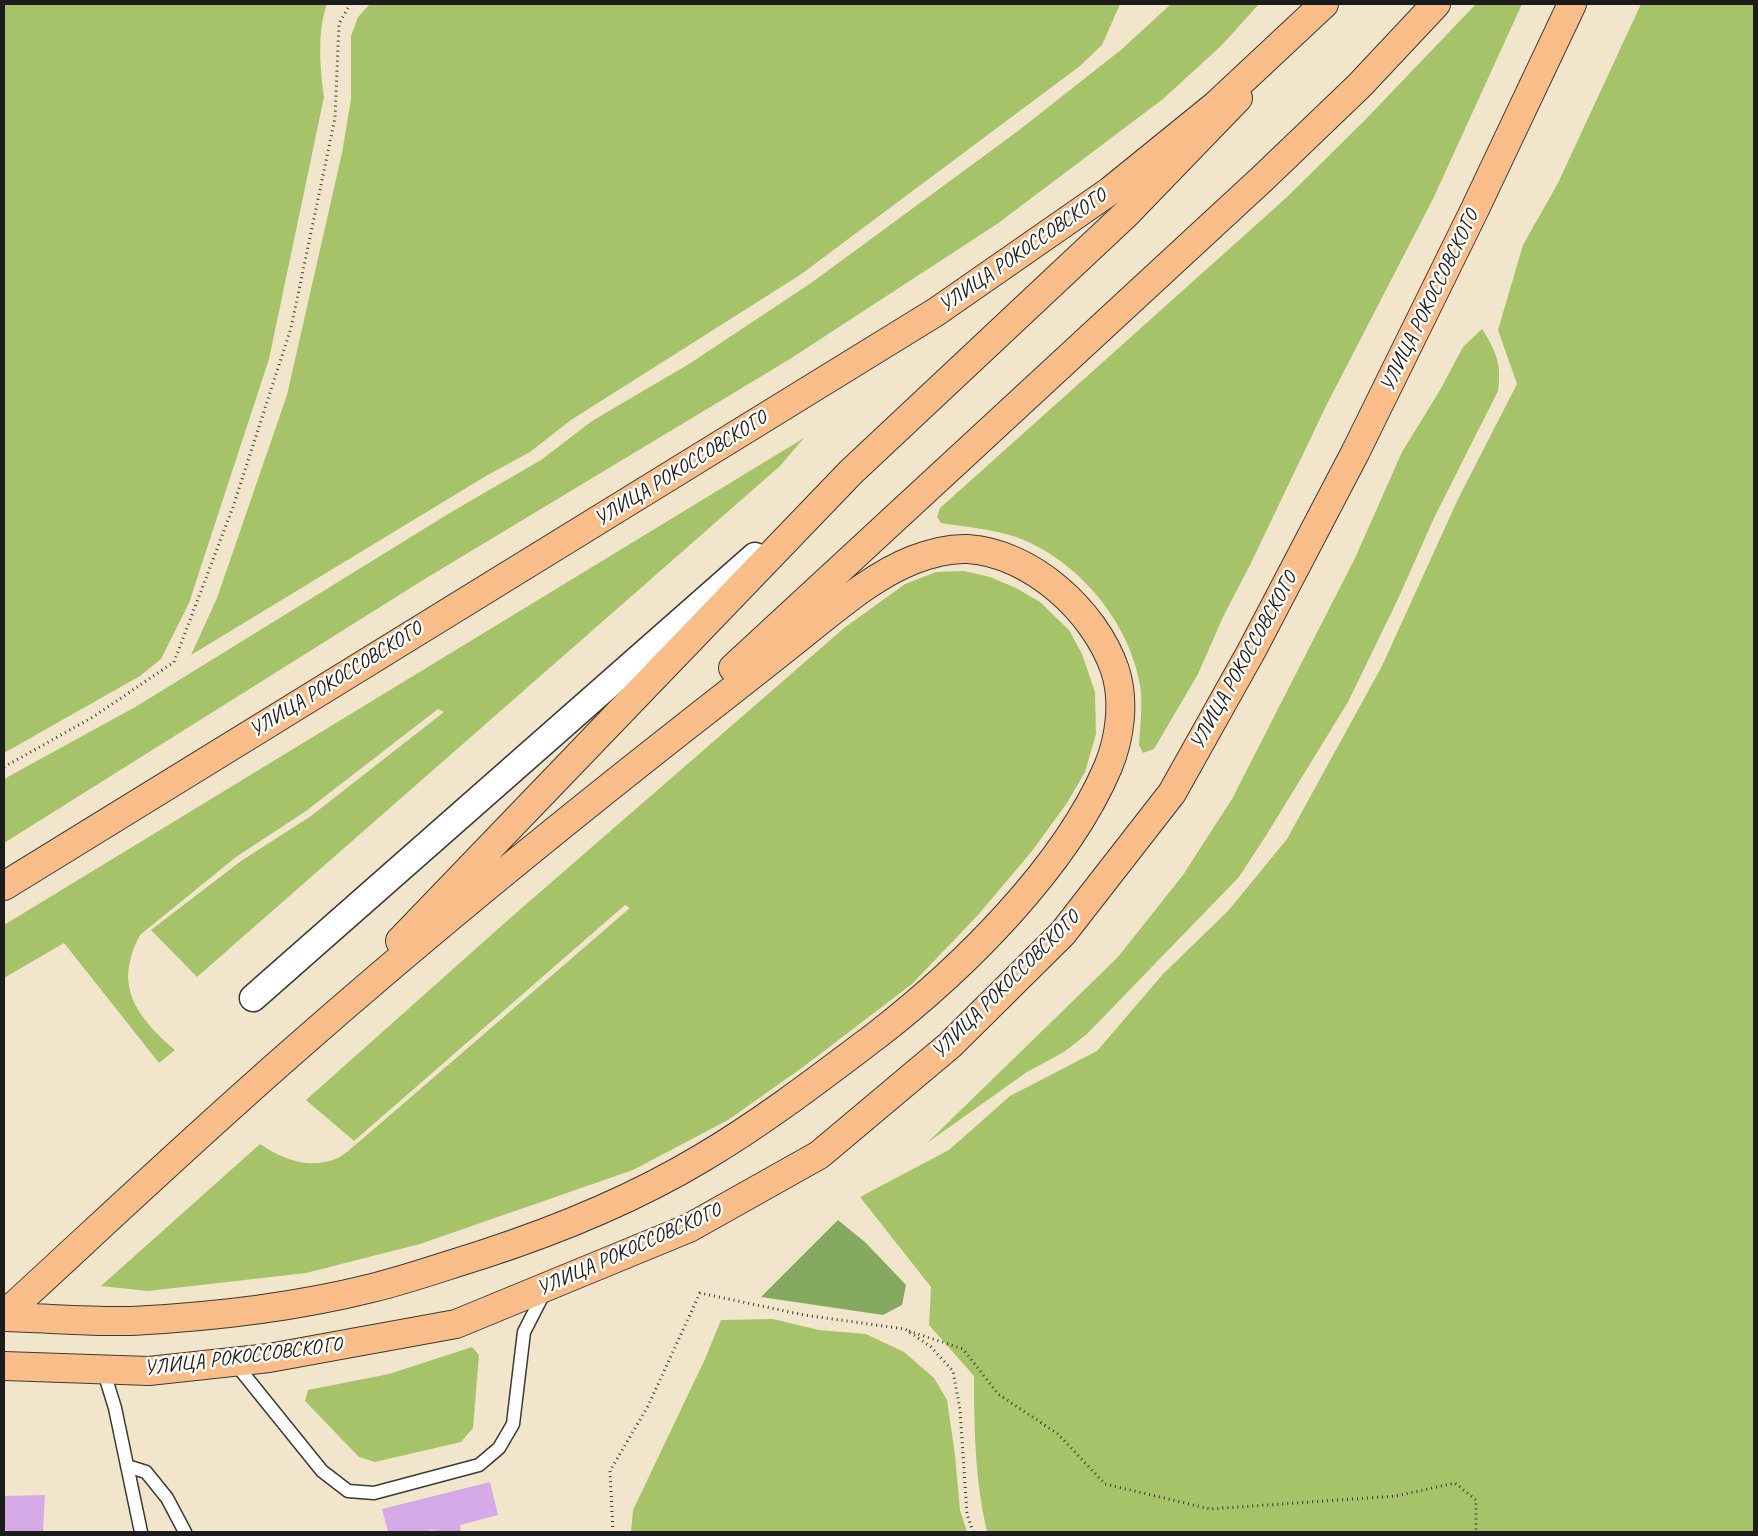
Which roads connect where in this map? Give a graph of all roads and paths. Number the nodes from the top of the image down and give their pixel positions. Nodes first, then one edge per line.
1 (350, 4) edge
2 (1436, 4) edge
3 (1572, 4) edge
4 (1318, 10) edge
5 (851, 472) junction
6 (4, 768) edge
7 (558, 827) junction
8 (4, 886) edge
9 (253, 998) dead end
10 (299, 1046) junction
11 (547, 1286) junction
12 (4, 1316) edge
13 (904, 1329) junction
14 (234, 1362) junction
15 (4, 1366) edge
16 (103, 1369) junction
17 (127, 1466) junction
18 (141, 1532) edge
19 (185, 1532) edge
20 (613, 1532) edge
21 (973, 1532) edge
22 (1476, 1532) edge

1 - 6 path
2 - 7 main road
3 - 11 main road, УЛИЦА РОКОССОВСКОГО
4 - 5 main road
4 - 8 main road, УЛИЦА РОКОССОВСКОГО
5 - 9 street
5 - 10 main road
7 - 10 main road
7 - 12 main road
10 - 12 main road
11 - 14 main road, УЛИЦА РОКОССОВСКОГО
11 - 14 lane
13 - 20 path
13 - 21 path
13 - 22 path
14 - 16 main road, УЛИЦА РОКОССОВСКОГО
15 - 16 main road, УЛИЦА РОКОССОВСКОГО
16 - 17 lane
17 - 18 lane
17 - 19 lane

